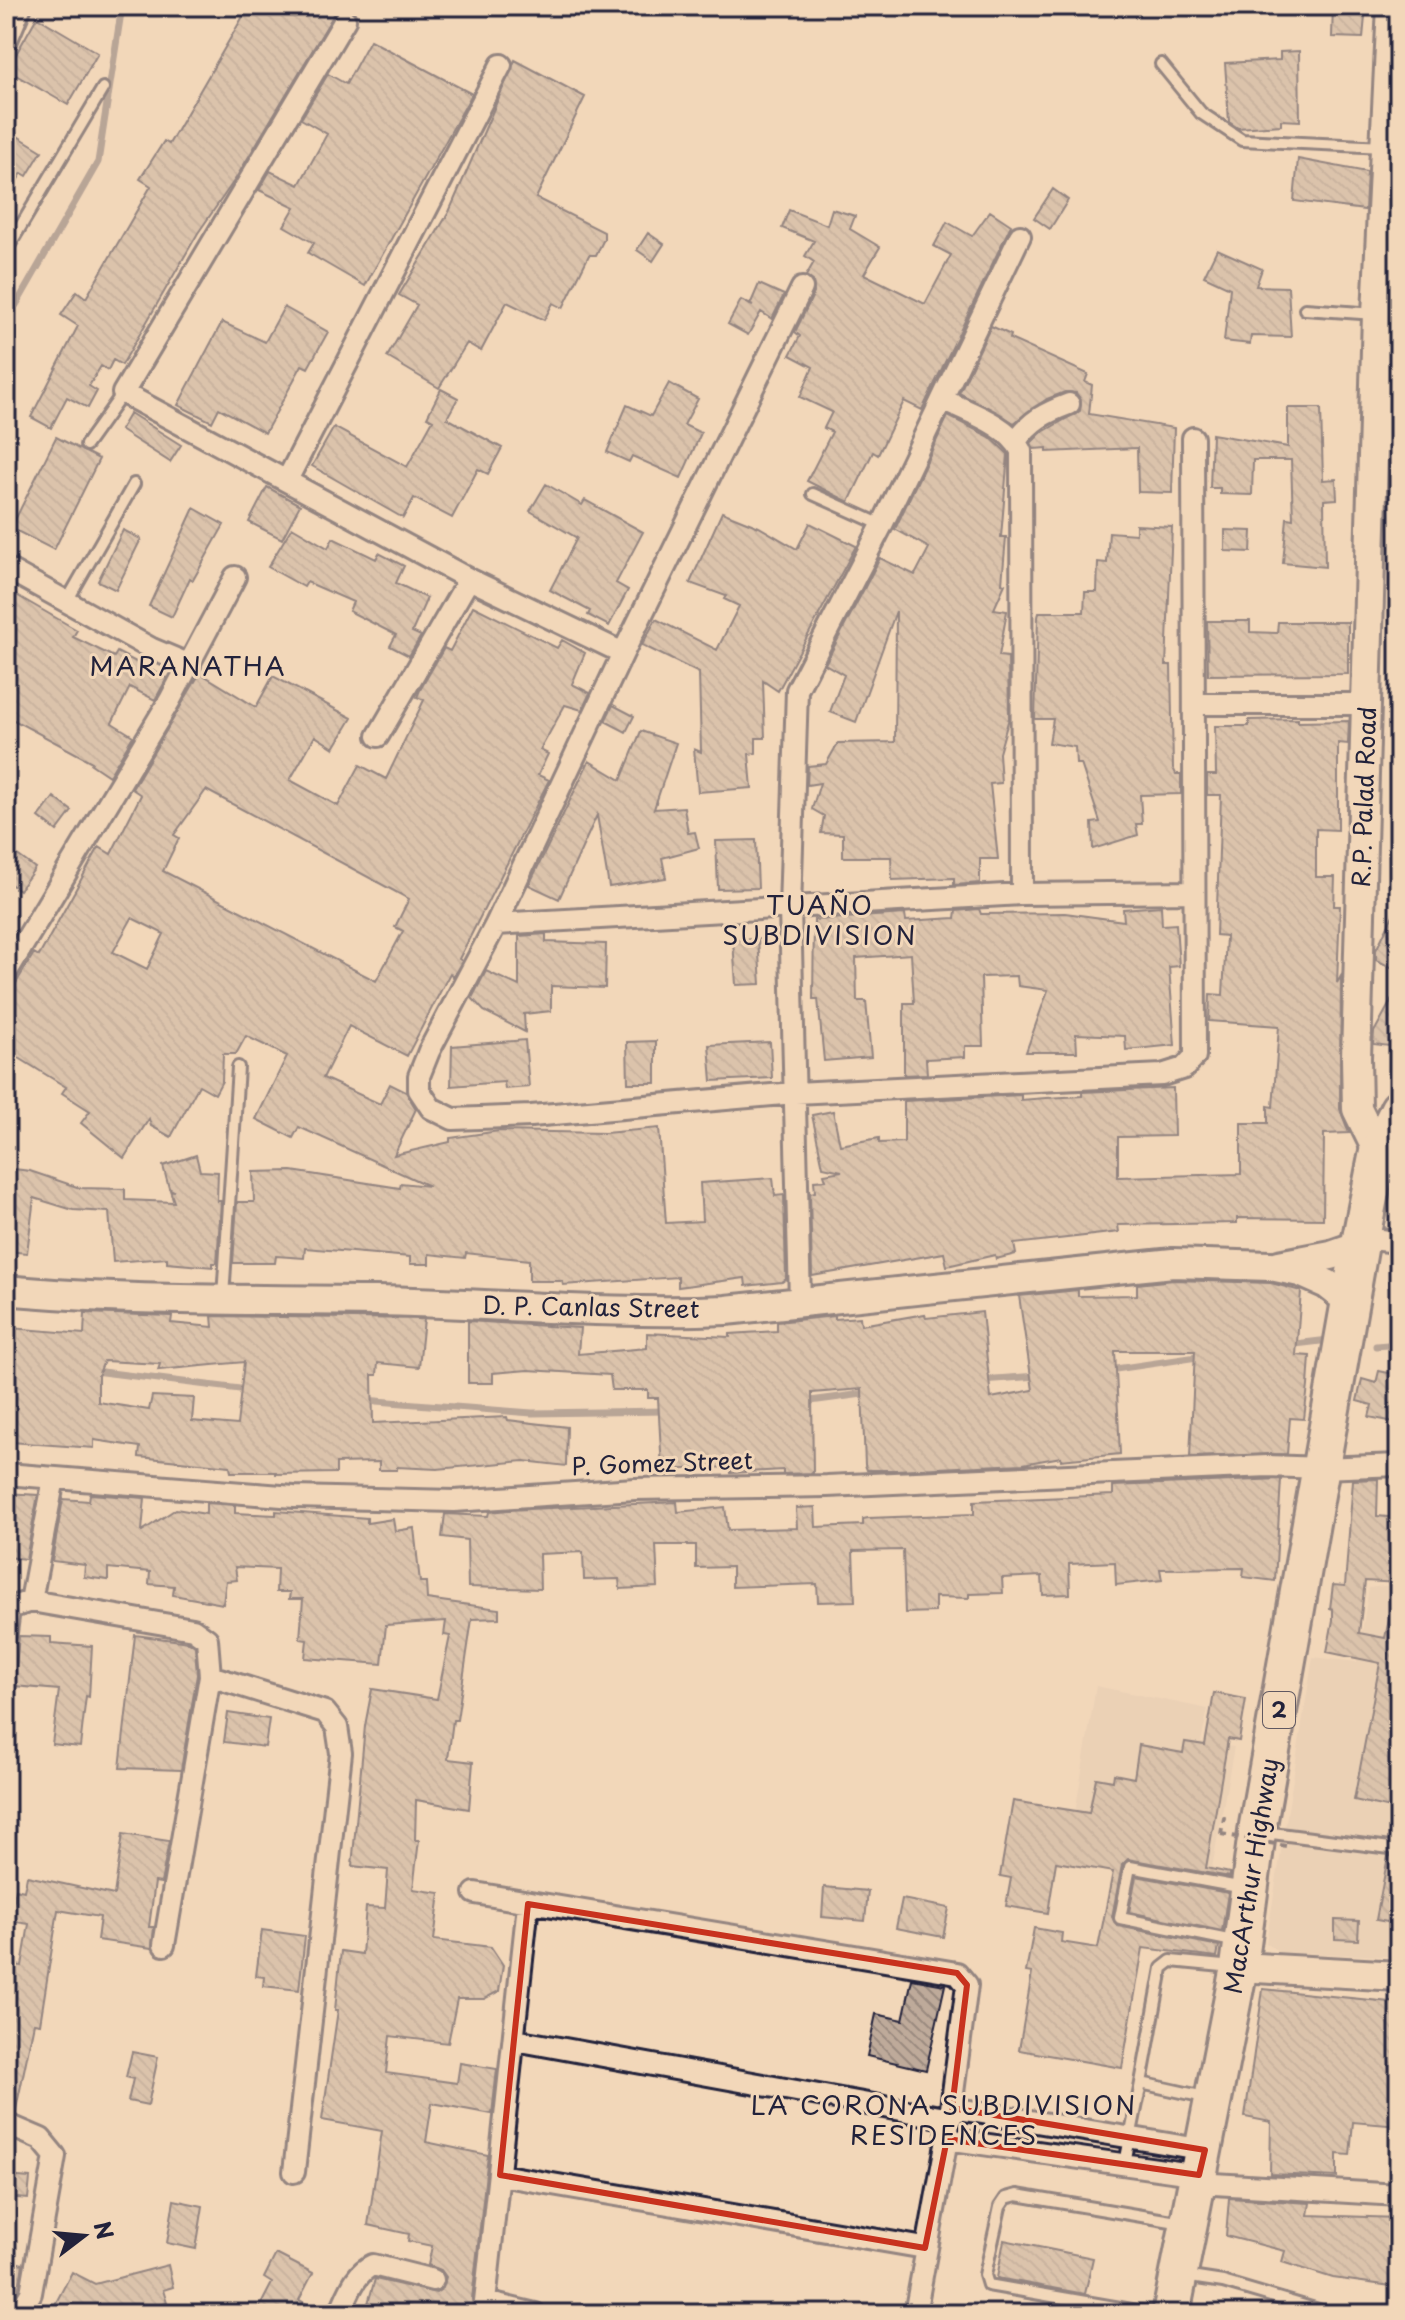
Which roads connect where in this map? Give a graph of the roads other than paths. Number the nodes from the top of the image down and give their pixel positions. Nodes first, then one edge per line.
1 (21, 6) edge
2 (1392, 6) edge
3 (345, 20) dead end
4 (6, 42) edge
5 (1161, 64) dead end
6 (501, 65) dead end
7 (103, 88) dead end
8 (1392, 151) edge
9 (1020, 236) dead end
10 (6, 251) edge
11 (802, 288) dead end
12 (1305, 309) dead end
13 (1377, 314) junction
14 (123, 393) junction
15 (942, 399) junction
16 (1069, 404) dead end
17 (1193, 438) dead end
18 (1016, 441) junction
19 (86, 445) dead end
20 (287, 480) junction
21 (134, 484) dead end
22 (813, 494) dead end
23 (882, 525) junction
24 (6, 568) edge
25 (235, 577) dead end
26 (469, 579) junction
27 (67, 601) junction
28 (623, 653) junction
29 (190, 665) junction
30 (1195, 704) junction
31 (1368, 704) junction
32 (378, 736) dead end
33 (1193, 892) junction
34 (1022, 894) junction
35 (790, 909) junction
36 (496, 924) junction
37 (6, 973) edge
38 (238, 1067) dead end
39 (795, 1093) junction
40 (1399, 1109) edge
41 (1378, 1152) junction
42 (1360, 1242) junction
43 (1399, 1242) edge
44 (1271, 1266) junction
45 (6, 1290) edge
46 (223, 1300) junction
47 (800, 1302) junction
48 (1350, 1302) junction
49 (1399, 1465) edge
50 (1321, 1468) junction
51 (6, 1474) edge
52 (54, 1478) junction
53 (31, 1601) junction
54 (8, 1609) edge
55 (6, 1633) edge
56 (210, 1676) junction
57 (1272, 1838) junction
58 (1398, 1849) edge
59 (1250, 1889) junction
60 (475, 1893) dead end
61 (528, 1904) junction
62 (164, 1945) dead end
63 (1241, 1955) junction
64 (1399, 1976) edge
65 (515, 2040) junction
66 (1141, 2083) junction
67 (1215, 2099) junction
68 (950, 2122) junction
69 (6, 2124) edge
70 (1130, 2137) junction
71 (1125, 2163) junction
72 (1200, 2169) junction
73 (294, 2172) dead end
74 (500, 2175) junction
75 (1399, 2195) edge
76 (1189, 2224) junction
77 (925, 2248) junction
78 (1178, 2276) junction
79 (433, 2280) dead end
80 (19, 2314) edge
81 (339, 2314) edge
82 (535, 2314) edge
83 (915, 2314) edge
84 (1155, 2314) edge
85 (1171, 2314) edge
86 (1332, 2314) edge

1 - 4 street
2 - 8 main road, R.P. Palad Road
3 - 14 street
5 - 8 lane
6 - 20 street
7 - 10 lane
8 - 13 main road, R.P. Palad Road
9 - 15 street
11 - 28 street
12 - 13 lane
13 - 31 main road, R.P. Palad Road
14 - 19 lane
14 - 20 street
15 - 18 street
15 - 23 street
16 - 18 street
17 - 30 street
18 - 34 street
20 - 26 street
21 - 27 lane
22 - 23 lane
23 - 35 street
24 - 27 street
25 - 29 street
26 - 28 street
26 - 32 street
27 - 29 street
28 - 36 street
29 - 37 street
30 - 31 street
30 - 33 street
31 - 41 main road, R.P. Palad Road
33 - 34 street
33 - 39 street
34 - 35 street
35 - 36 street
35 - 39 street
36 - 39 street
38 - 46 lane
39 - 47 street
40 - 41 highway, MacArthur Highway / 2
41 - 42 highway, MacArthur Highway / 2
42 - 43 street
42 - 44 main road, D. P. Canlas Street
42 - 48 highway, MacArthur Highway / 2
44 - 47 main road, D. P. Canlas Street
44 - 48 main road, D. P. Canlas Street
45 - 46 main road, D. P. Canlas Street
46 - 47 main road, D. P. Canlas Street
48 - 50 highway, MacArthur Highway / 2
49 - 50 street, P. Gomez Street
50 - 52 street, P. Gomez Street
50 - 57 highway, MacArthur Highway / 2
51 - 52 street, P. Gomez Street
52 - 53 street
53 - 54 street
53 - 56 street
54 - 55 street
56 - 62 street
56 - 73 street
57 - 58 lane
57 - 59 highway, MacArthur Highway / 2
59 - 63 highway, MacArthur Highway / 2
59 - 63 lane
60 - 61 street
61 - 65 street
61 - 68 street
63 - 64 main road
63 - 66 lane
63 - 67 highway, MacArthur Highway / 2
65 - 68 street
65 - 74 street
66 - 67 lane
66 - 70 lane
67 - 72 highway, MacArthur Highway / 2
68 - 70 street
68 - 71 street
68 - 77 street
69 - 80 street
70 - 71 lane
70 - 72 street
71 - 72 street
72 - 75 street
72 - 76 highway, MacArthur Highway / 2
74 - 77 street
74 - 82 street
76 - 78 highway, MacArthur Highway / 2
76 - 84 lane
77 - 83 street
78 - 85 highway, MacArthur Highway / 2
78 - 86 lane
79 - 81 street

